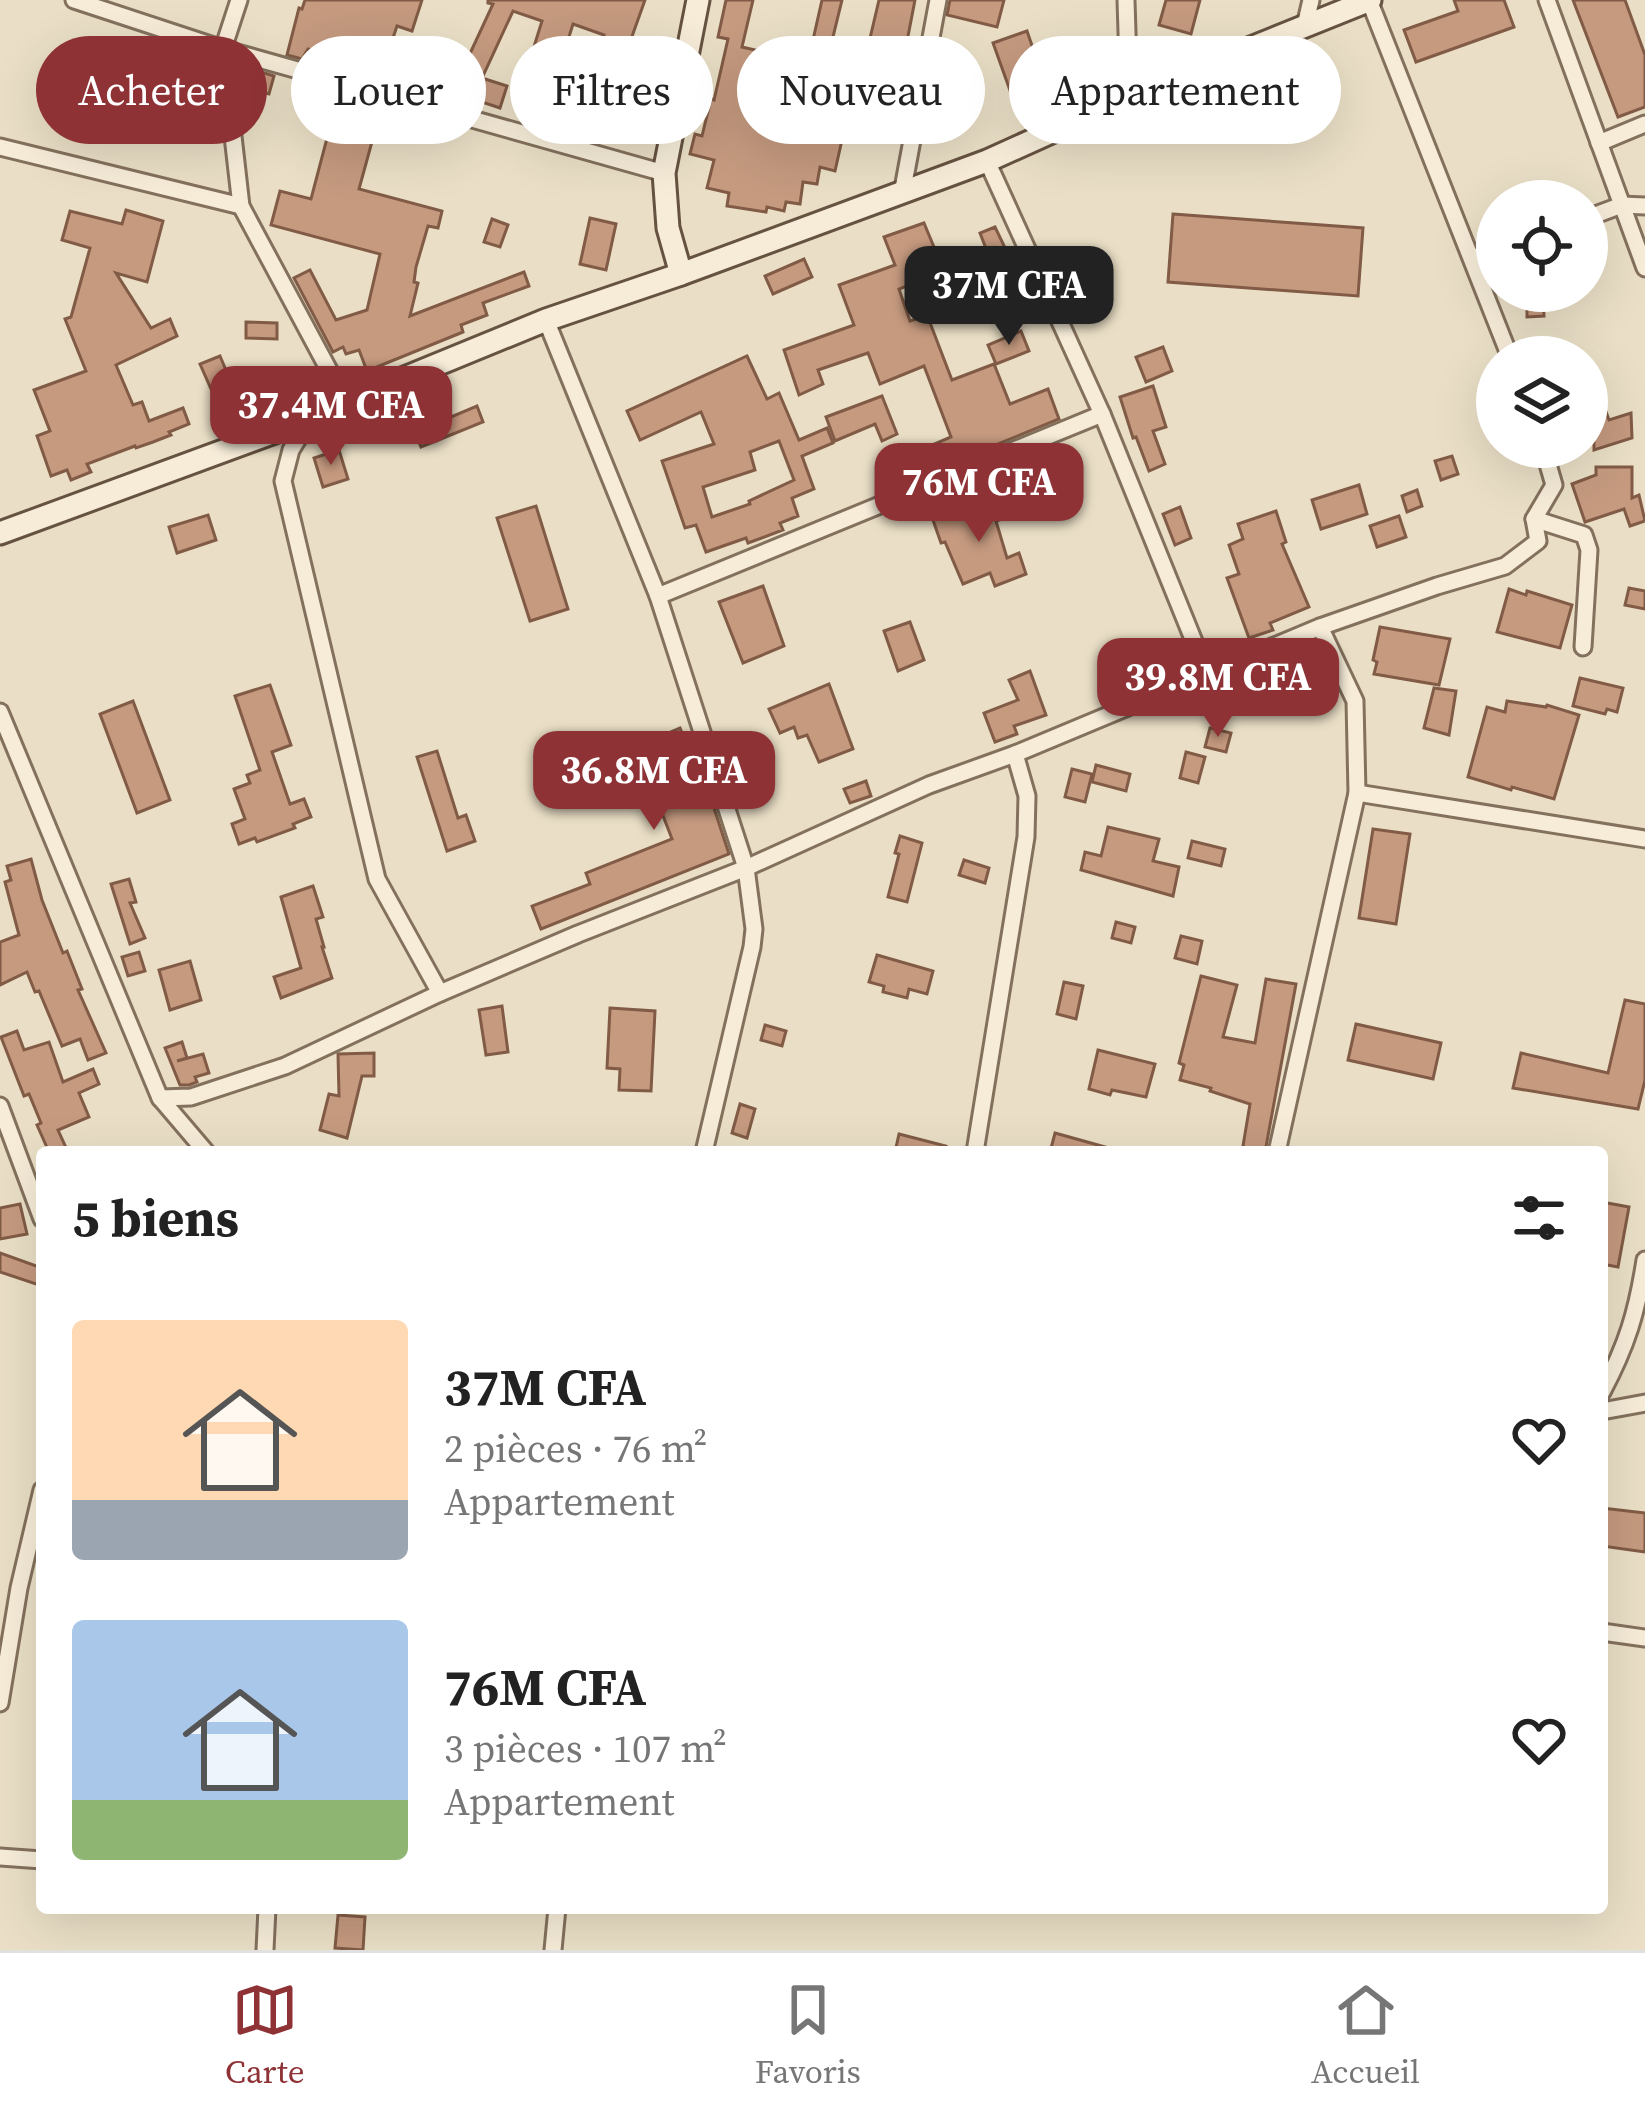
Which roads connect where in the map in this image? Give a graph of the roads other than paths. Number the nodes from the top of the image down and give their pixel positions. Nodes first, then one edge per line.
1 (74, 0) edge
2 (238, 0) edge
3 (698, 0) edge
4 (938, 0) edge
5 (1126, 0) edge
6 (1311, 0) edge
7 (1369, 0) edge
8 (1547, 0) edge
9 (1305, 26) junction
10 (183, 36) edge
11 (227, 36) edge
12 (1127, 36) edge
13 (1280, 36) edge
14 (267, 61) edge
15 (1645, 124) edge
16 (1599, 143) junction
17 (234, 144) edge
18 (1025, 144) edge
19 (0, 146) edge
20 (987, 161) junction
21 (664, 173) junction
22 (902, 194) junction
23 (1622, 205) junction
24 (241, 206) junction
25 (1645, 206) edge
26 (1608, 210) edge
27 (1476, 256) edge
28 (1472, 257) junction
29 (1645, 268) edge
30 (681, 274) junction
31 (546, 320) junction
32 (1502, 336) edge
33 (346, 402) junction
34 (1102, 414) junction
35 (310, 419) junction
36 (1549, 468) edge
37 (1534, 519) junction
38 (0, 533) edge
39 (658, 596) junction
40 (1320, 627) junction
41 (1582, 647) dead end
42 (1208, 676) junction
43 (0, 712) edge
44 (1015, 754) junction
45 (1357, 793) junction
46 (1645, 839) edge
47 (746, 868) junction
48 (440, 993) junction
49 (160, 1098) junction
50 (0, 1106) edge
51 (201, 1146) edge
52 (705, 1146) edge
53 (976, 1146) edge
54 (1278, 1146) edge
55 (36, 1203) edge
56 (1645, 1260) edge
57 (1608, 1381) edge
58 (1645, 1403) edge
59 (1608, 1410) edge
60 (36, 1517) edge
61 (1608, 1633) edge
62 (1645, 1638) edge
63 (0, 1703) edge
64 (0, 1857) edge
65 (36, 1860) edge
66 (267, 1914) edge
67 (556, 1914) edge
68 (265, 1950) edge
69 (553, 1950) edge

1 - 10 street
2 - 11 street
3 - 21 street
4 - 22 street
5 - 12 street
6 - 9 street
7 - 9 street
7 - 28 street
8 - 16 street
9 - 13 street
14 - 21 street
15 - 16 street
16 - 23 street
17 - 24 street
18 - 20 street
19 - 24 street
20 - 22 street
20 - 34 street
21 - 30 street
22 - 30 street
23 - 25 street
23 - 26 street
23 - 29 street
24 - 33 street
27 - 28 street
28 - 32 street
30 - 31 street
31 - 33 street
31 - 39 street
33 - 35 street
34 - 39 street
34 - 42 street
35 - 38 street
35 - 48 street
36 - 37 street
37 - 40 street
37 - 41 street
39 - 47 street
40 - 42 street
40 - 45 street
42 - 44 street
43 - 49 street
44 - 47 street
44 - 53 street
45 - 46 street
45 - 54 street
47 - 48 street
47 - 52 street
48 - 49 street
49 - 51 street
50 - 55 street
56 - 57 street
58 - 59 street
60 - 63 street
61 - 62 street
64 - 65 street
66 - 68 street
67 - 69 street

